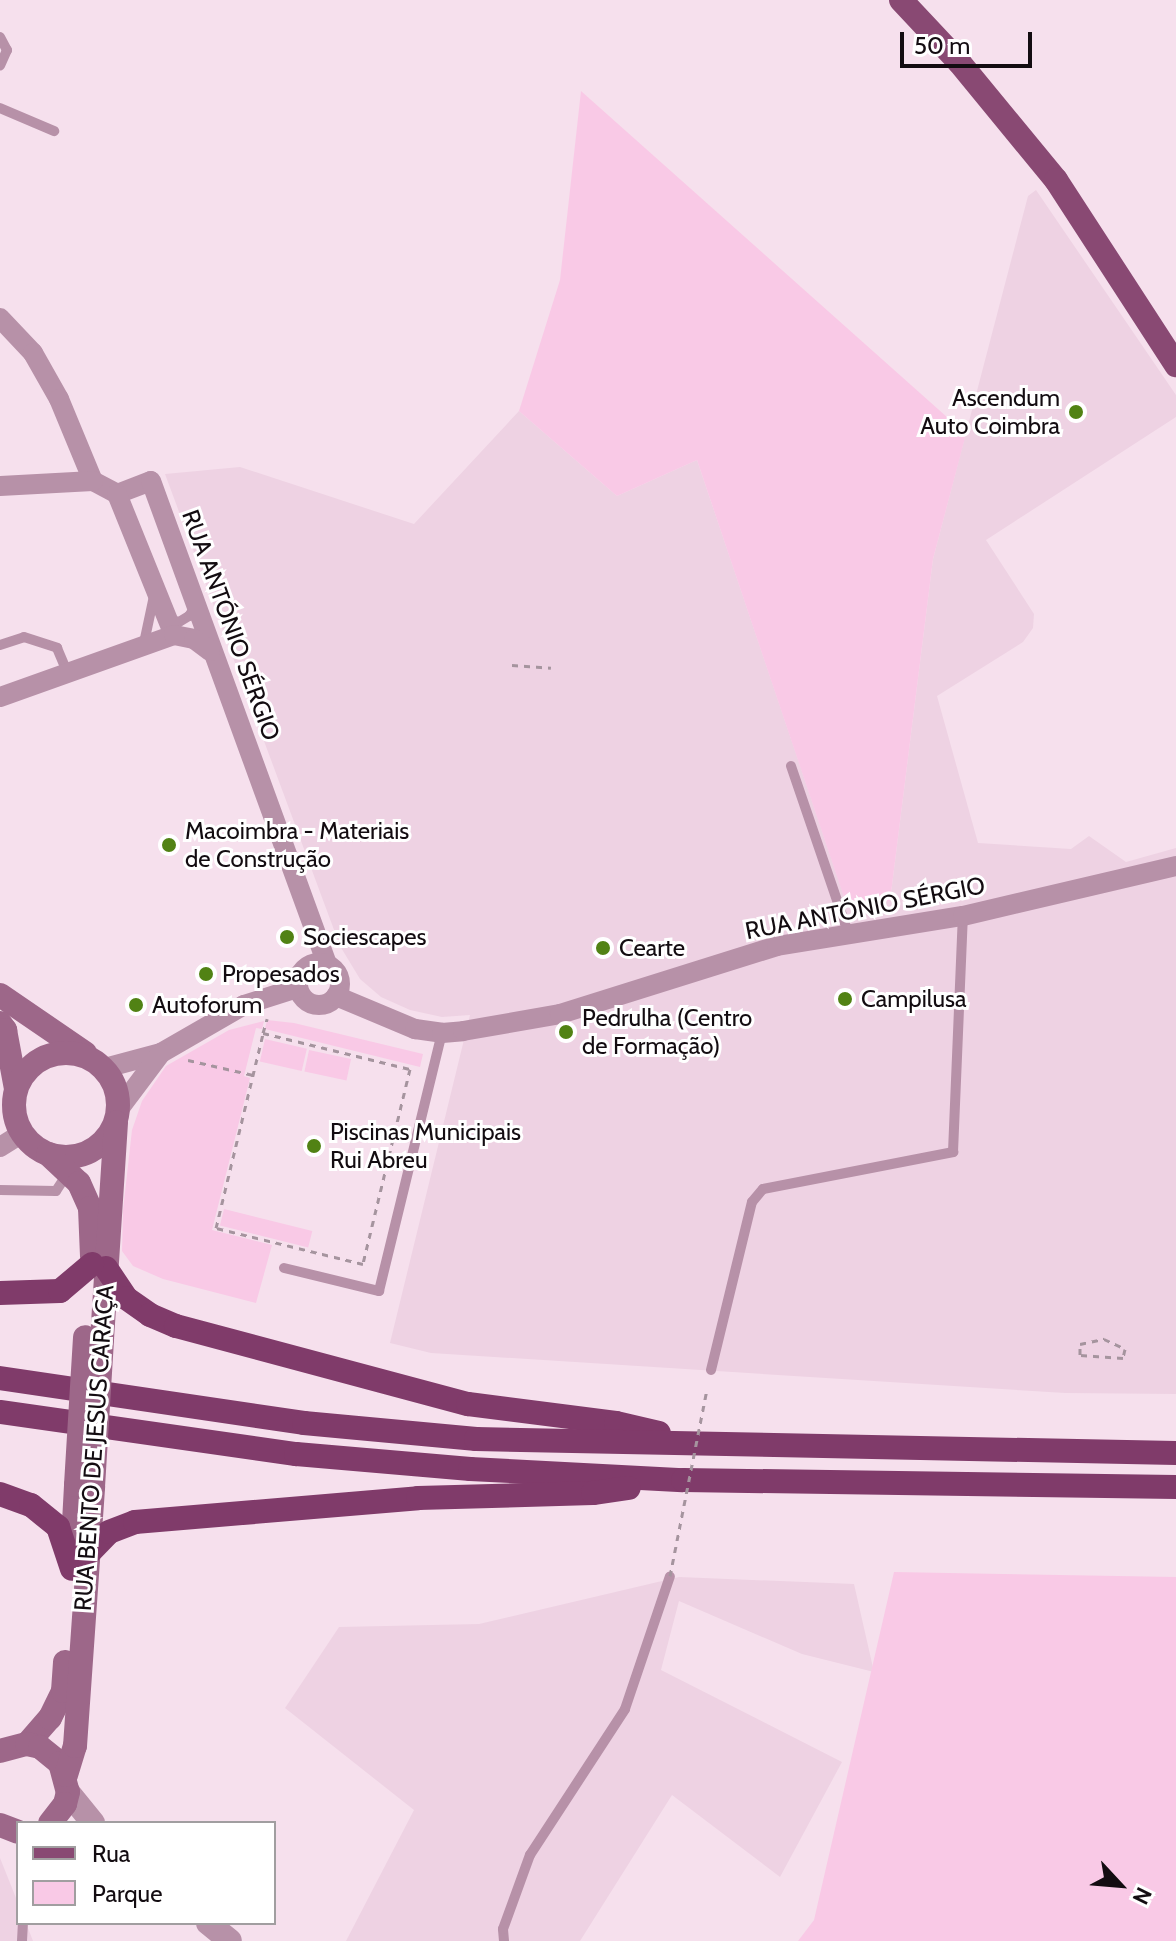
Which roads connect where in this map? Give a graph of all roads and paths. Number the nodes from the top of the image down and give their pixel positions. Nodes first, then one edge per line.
1 (901, 0) edge
2 (0, 37) edge
3 (0, 66) edge
4 (0, 108) edge
5 (54, 131) dead end
6 (0, 318) edge
7 (1168, 340) edge
8 (1176, 365) edge
9 (93, 481) junction
10 (0, 486) edge
11 (117, 494) junction
12 (155, 590) junction
13 (197, 604) junction
14 (171, 626) junction
15 (144, 643) junction
16 (0, 645) edge
17 (210, 651) junction
18 (512, 665) dead end
19 (551, 668) dead end
20 (67, 672) junction
21 (0, 697) edge
22 (791, 766) dead end
23 (1176, 866) edge
24 (963, 916) junction
25 (849, 935) junction
26 (327, 964) junction
27 (297, 988) junction
28 (0, 995) edge
29 (336, 996) junction
30 (0, 1023) edge
31 (442, 1033) junction
32 (161, 1053) junction
33 (97, 1062) junction
34 (410, 1069) junction
35 (420, 1071) dead end
36 (253, 1075) junction
37 (16, 1089) junction
38 (118, 1115) junction
39 (22, 1133) junction
40 (0, 1147) edge
41 (48, 1154) junction
42 (68, 1172) junction
43 (0, 1190) edge
44 (99, 1266) junction
45 (284, 1268) dead end
46 (0, 1293) edge
47 (1080, 1355) joint
48 (711, 1370) dead end
49 (0, 1378) edge
50 (707, 1389) dead end
51 (0, 1412) edge
52 (713, 1445) junction
53 (1176, 1453) edge
54 (683, 1480) junction
55 (1176, 1487) edge
56 (0, 1494) edge
57 (80, 1562) junction
58 (670, 1576) joint
59 (9, 1745) edge
60 (67, 1783) junction
61 (52, 1821) edge
62 (92, 1821) edge
63 (210, 1925) edge
64 (230, 1941) edge
65 (504, 1941) edge

1 - 7 main road
2 - 3 lane
4 - 5 lane
6 - 9 street
7 - 8 main road
9 - 10 street
9 - 11 street
11 - 12 street
11 - 13 street, RUA ANTÓNIO SÉRGIO
12 - 14 street
12 - 15 lane
13 - 14 lane
13 - 17 street, RUA ANTÓNIO SÉRGIO
14 - 15 street
14 - 17 street
15 - 20 street
16 - 20 lane
17 - 26 street, RUA ANTÓNIO SÉRGIO
18 - 19 path
20 - 21 street
22 - 25 lane
23 - 24 street, RUA ANTÓNIO SÉRGIO
24 - 25 street, RUA ANTÓNIO SÉRGIO
24 - 48 lane
25 - 31 street, RUA ANTÓNIO SÉRGIO
26 - 27 street
26 - 29 street
27 - 29 street
27 - 32 street
28 - 33 main road
29 - 31 street, RUA ANTÓNIO SÉRGIO
30 - 37 main road
31 - 45 lane
32 - 33 street
32 - 36 path
32 - 38 street
33 - 37 main road
33 - 38 main road
34 - 35 path
34 - 36 path
34 - 36 path
37 - 39 main road
38 - 41 main road
38 - 44 main road, RUA BENTO DE JESUS CARAÇA
39 - 40 street
39 - 41 main road
41 - 42 main road, RUA BENTO DE JESUS CARAÇA
42 - 43 lane
42 - 44 main road, RUA BENTO DE JESUS CARAÇA
44 - 46 highway
44 - 52 highway
44 - 57 main road, RUA BENTO DE JESUS CARAÇA, bridge
47 - 47 path
49 - 52 highway
50 - 58 path, bridge
51 - 54 highway
52 - 53 highway
54 - 55 highway
54 - 57 highway
56 - 57 highway
57 - 59 main road, RUA BENTO DE JESUS CARAÇA
57 - 60 main road, RUA BENTO DE JESUS CARAÇA
58 - 65 lane
59 - 60 main road
60 - 61 main road, RUA BENTO DE JESUS CARAÇA
60 - 62 street
63 - 64 street

